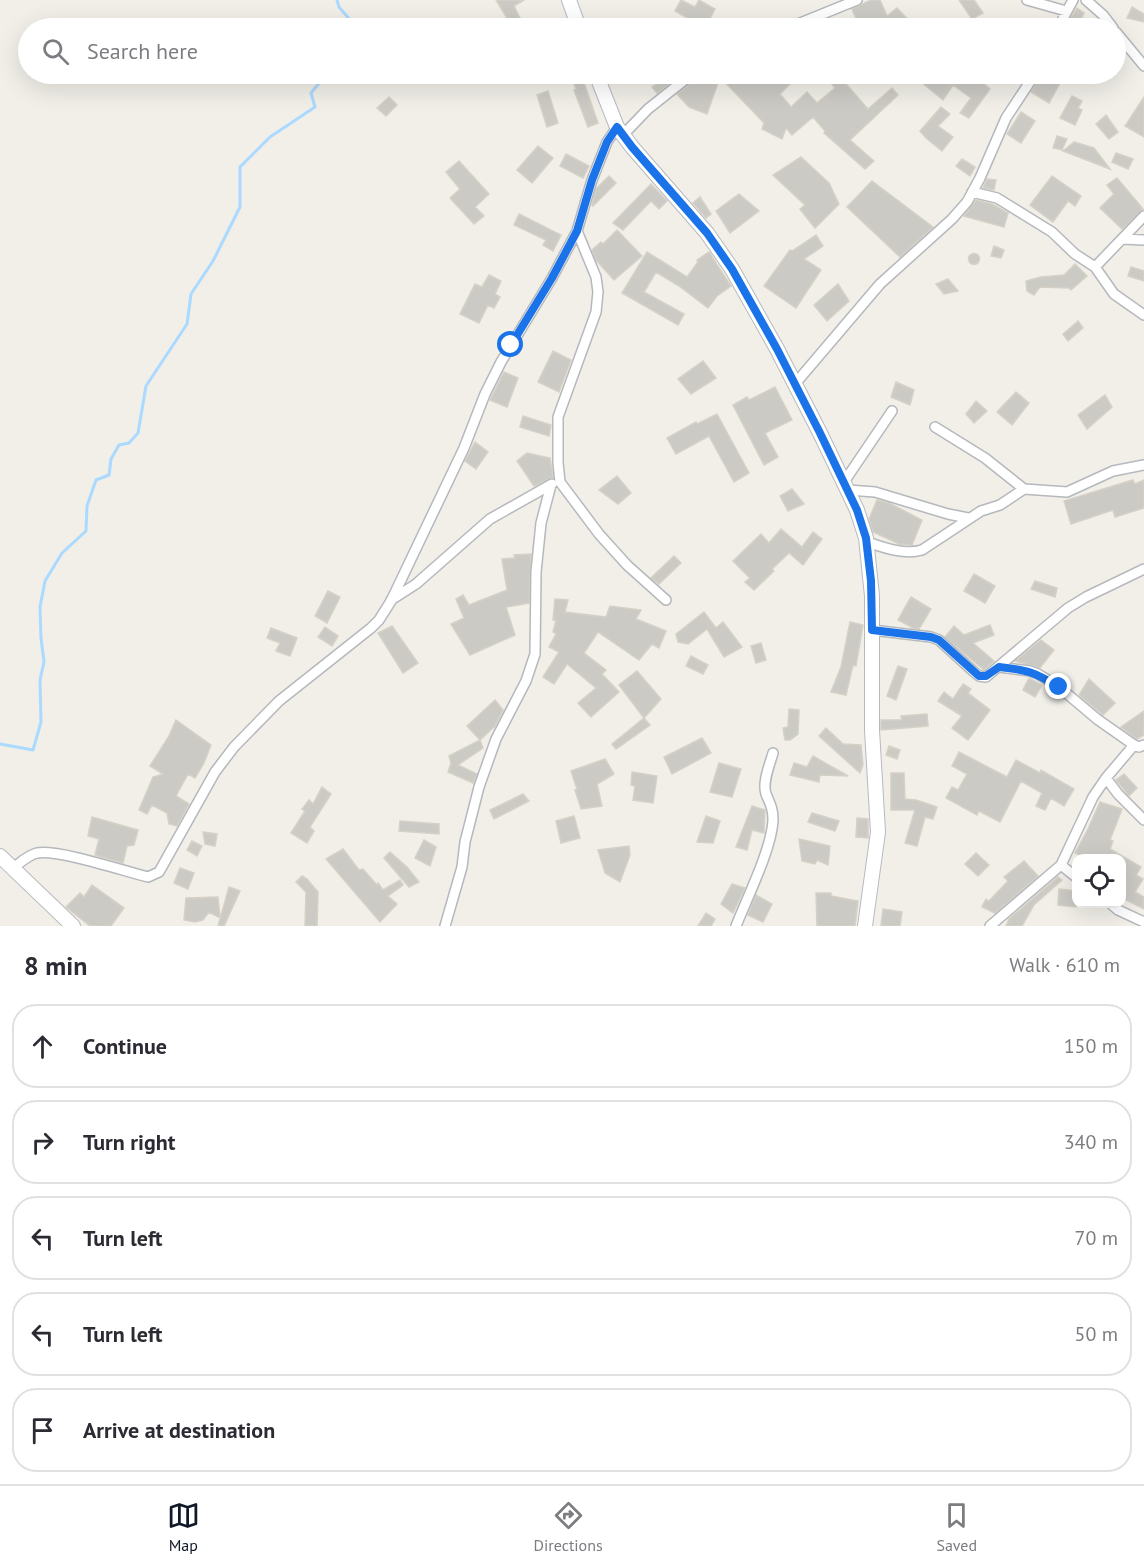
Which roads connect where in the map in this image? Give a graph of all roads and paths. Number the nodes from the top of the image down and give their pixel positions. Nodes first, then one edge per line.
1 (569, 0) edge
2 (857, 0) edge
3 (1027, 0) edge
4 (1073, 0) edge
5 (1086, 0) edge
6 (1066, 12) junction
7 (575, 18) edge
8 (813, 18) edge
9 (1063, 18) edge
10 (1105, 18) edge
11 (1126, 44) edge
12 (1144, 66) edge
13 (600, 84) edge
14 (679, 84) edge
15 (1028, 84) edge
16 (620, 131) junction
17 (972, 192) junction
18 (1144, 216) edge
19 (577, 231) junction
20 (1123, 240) junction
21 (1144, 240) edge
22 (1095, 267) junction
23 (1144, 315) edge
24 (794, 385) junction
25 (892, 411) dead end
26 (935, 428) dead end
27 (1144, 465) edge
28 (555, 483) junction
29 (846, 486) junction
30 (1024, 489) junction
31 (968, 518) junction
32 (867, 542) junction
33 (1144, 569) edge
34 (666, 600) dead end
35 (390, 601) junction
36 (872, 630) junction
37 (999, 667) junction
38 (1134, 745) junction
39 (1144, 745) edge
40 (773, 753) dead end
41 (1106, 778) junction
42 (1144, 820) edge
43 (0, 856) edge
44 (1061, 865) junction
45 (13, 868) junction
46 (1072, 873) edge
47 (1116, 908) edge
48 (1144, 922) edge
49 (73, 926) edge
50 (445, 926) edge
51 (736, 926) edge
52 (865, 926) edge
53 (990, 926) edge

1 - 7 street
2 - 8 street
3 - 6 street
4 - 6 street
5 - 10 street
6 - 9 street
11 - 12 street
13 - 16 street
14 - 16 street
15 - 17 street
16 - 19 street
16 - 24 street
17 - 22 street
17 - 24 street
18 - 20 street
19 - 28 street
19 - 35 street
20 - 21 street
20 - 22 street
22 - 23 street
24 - 29 street
25 - 29 street
26 - 30 street
27 - 30 street
28 - 34 street
28 - 35 street
28 - 50 street
29 - 31 street
29 - 32 street
30 - 31 street
31 - 32 street
32 - 36 street
33 - 37 street
35 - 45 street
36 - 37 street
36 - 52 street
37 - 38 street
38 - 39 street
38 - 41 street
40 - 51 street
41 - 42 street
41 - 44 street
43 - 45 street
44 - 46 street
44 - 53 street
45 - 49 street
47 - 48 street

